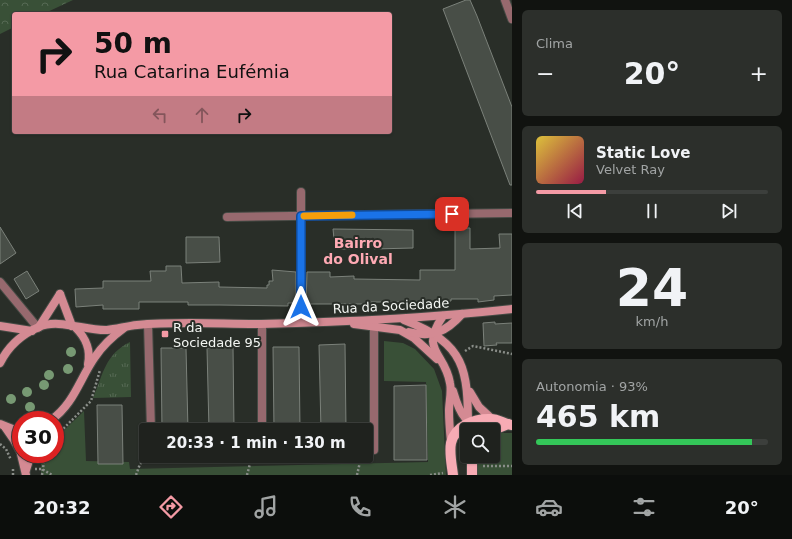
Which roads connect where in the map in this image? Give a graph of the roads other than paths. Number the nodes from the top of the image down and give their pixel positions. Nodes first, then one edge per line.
1 (505, 0) edge
2 (512, 19) edge
3 (301, 192) dead end
4 (512, 213) edge
5 (301, 216) junction
6 (227, 217) dead end
7 (0, 282) edge
8 (512, 309) edge
9 (462, 314) junction
10 (443, 316) junction
11 (401, 318) junction
12 (337, 321) junction
13 (301, 322) junction
14 (148, 324) junction
15 (262, 324) junction
16 (453, 325) junction
17 (0, 326) edge
18 (127, 326) junction
19 (74, 327) junction
20 (374, 327) junction
21 (36, 328) junction
22 (400, 330) junction
23 (433, 333) junction
24 (454, 352) junction
25 (442, 363) junction
26 (0, 364) edge
27 (88, 369) junction
28 (451, 384) junction
29 (468, 390) junction
30 (61, 411) edge
31 (492, 419) junction
32 (151, 423) edge
33 (262, 423) edge
34 (466, 423) edge
35 (468, 423) edge
36 (478, 423) edge
37 (1, 425) edge
38 (510, 425) edge
39 (12, 428) edge
40 (500, 428) edge
41 (460, 430) edge
42 (12, 438) edge
43 (451, 443) junction
44 (374, 450) road end
45 (471, 463) edge
46 (453, 475) edge
47 (472, 475) edge

1 - 2 street
3 - 5 street
4 - 5 street
5 - 6 street
5 - 13 street
7 - 21 street
8 - 9 street, Rua da Sociedade
9 - 10 street, Rua da Sociedade
9 - 16 street
10 - 11 street, Rua da Sociedade
10 - 23 street
11 - 12 street, Rua da Sociedade
11 - 23 street
12 - 13 street, Rua da Sociedade
12 - 20 street
13 - 15 street, Rua da Sociedade
14 - 15 street, Rua da Sociedade
14 - 18 street, Rua da Sociedade
14 - 32 street
15 - 33 street
16 - 23 street
16 - 24 street
17 - 21 street
18 - 19 street, Rua da Sociedade
18 - 27 street
19 - 21 street, Rua da Sociedade
19 - 21 street
19 - 27 street
20 - 22 street
20 - 44 street
21 - 26 street
22 - 23 street
22 - 25 street
23 - 24 street
23 - 25 street
24 - 29 street
25 - 28 street
27 - 30 street
28 - 34 street
28 - 43 street
29 - 31 street
29 - 35 street
31 - 36 main road
31 - 38 main road
37 - 39 street
37 - 42 street
38 - 40 main road
41 - 43 main road
43 - 46 main road
45 - 47 main road

